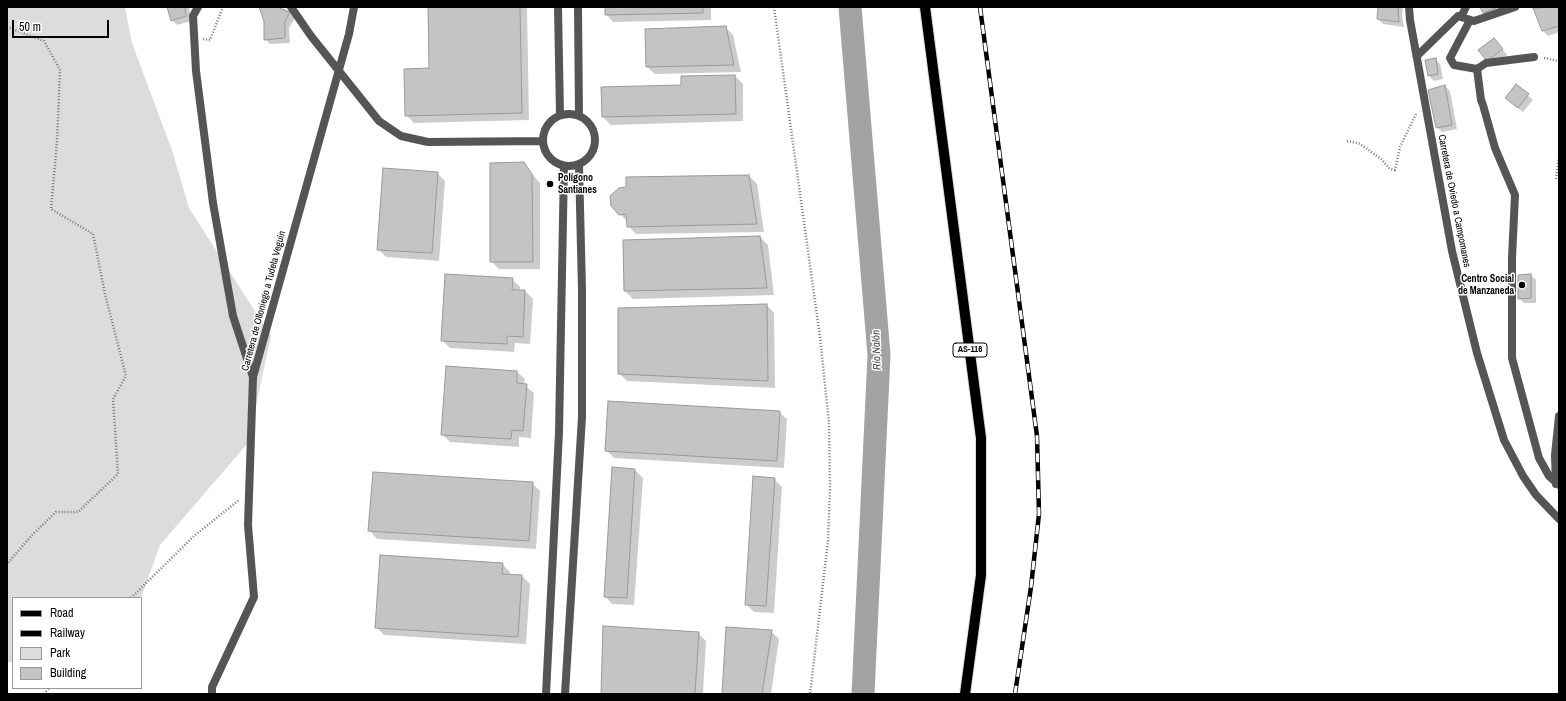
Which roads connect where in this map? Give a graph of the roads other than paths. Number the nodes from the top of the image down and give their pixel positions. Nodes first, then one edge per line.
1 (198, 7) edge
2 (291, 7) edge
3 (354, 7) edge
4 (558, 7) edge
5 (578, 7) edge
6 (925, 7) edge
7 (1409, 7) edge
8 (1466, 7) edge
9 (1515, 7) edge
10 (1460, 17) junction
11 (1470, 20) junction
12 (1417, 56) junction
13 (1534, 57) road end
14 (1477, 69) junction
15 (339, 70) junction
16 (560, 115) junction
17 (579, 116) junction
18 (542, 142) junction
19 (579, 164) junction
20 (564, 166) junction
21 (253, 377) junction
22 (1559, 416) edge
23 (1558, 484) edge
24 (1559, 519) edge
25 (212, 694) edge
26 (546, 694) edge
27 (565, 694) edge
28 (965, 694) edge

1 - 21 street
2 - 15 street
3 - 15 street, Carretera de Olloniego a Tudela Veguín
4 - 16 street
5 - 17 street
6 - 28 main road, AS-116
7 - 12 street, Carretera de Oviedo a Campomanes
8 - 10 street
9 - 11 street
10 - 11 street
10 - 12 street
11 - 14 street
12 - 24 street, Carretera de Oviedo a Campomanes
13 - 14 street
14 - 23 street
15 - 18 street
15 - 21 street, Carretera de Olloniego a Tudela Veguín
16 - 17 street
16 - 18 street
17 - 19 street
18 - 20 street
19 - 20 street
19 - 27 street
20 - 26 street
21 - 25 street, Carretera de Olloniego a Tudela Veguín
22 - 23 street

